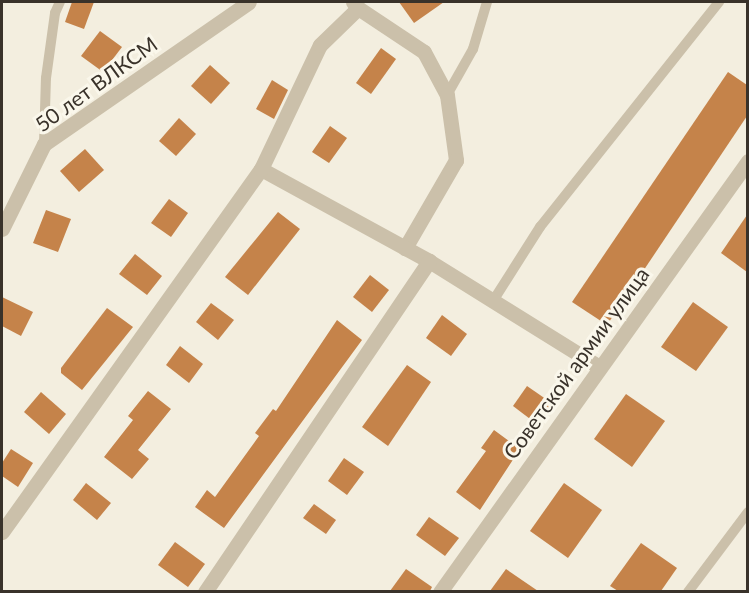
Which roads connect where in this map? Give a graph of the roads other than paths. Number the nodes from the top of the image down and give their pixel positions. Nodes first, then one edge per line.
1 (60, 2) edge
2 (249, 2) edge
3 (487, 2) edge
4 (719, 2) edge
5 (356, 5) edge
6 (447, 95) junction
7 (44, 144) junction
8 (747, 161) edge
9 (261, 169) junction
10 (2, 229) edge
11 (405, 248) junction
12 (429, 261) junction
13 (493, 301) junction
14 (599, 367) junction
15 (747, 512) edge
16 (2, 532) edge
17 (205, 591) edge
18 (440, 591) edge
19 (688, 591) edge

1 - 7 lane
2 - 7 street, 50 лет ВЛКСМ
3 - 6 lane
4 - 13 lane
5 - 6 street
5 - 9 street
6 - 11 street
7 - 10 street, 50 лет ВЛКСМ
8 - 14 street, Советской армии улица
9 - 11 street
9 - 16 street
11 - 12 street
12 - 13 street
12 - 17 street
13 - 14 street
14 - 18 street, Советской армии улица
15 - 19 lane

